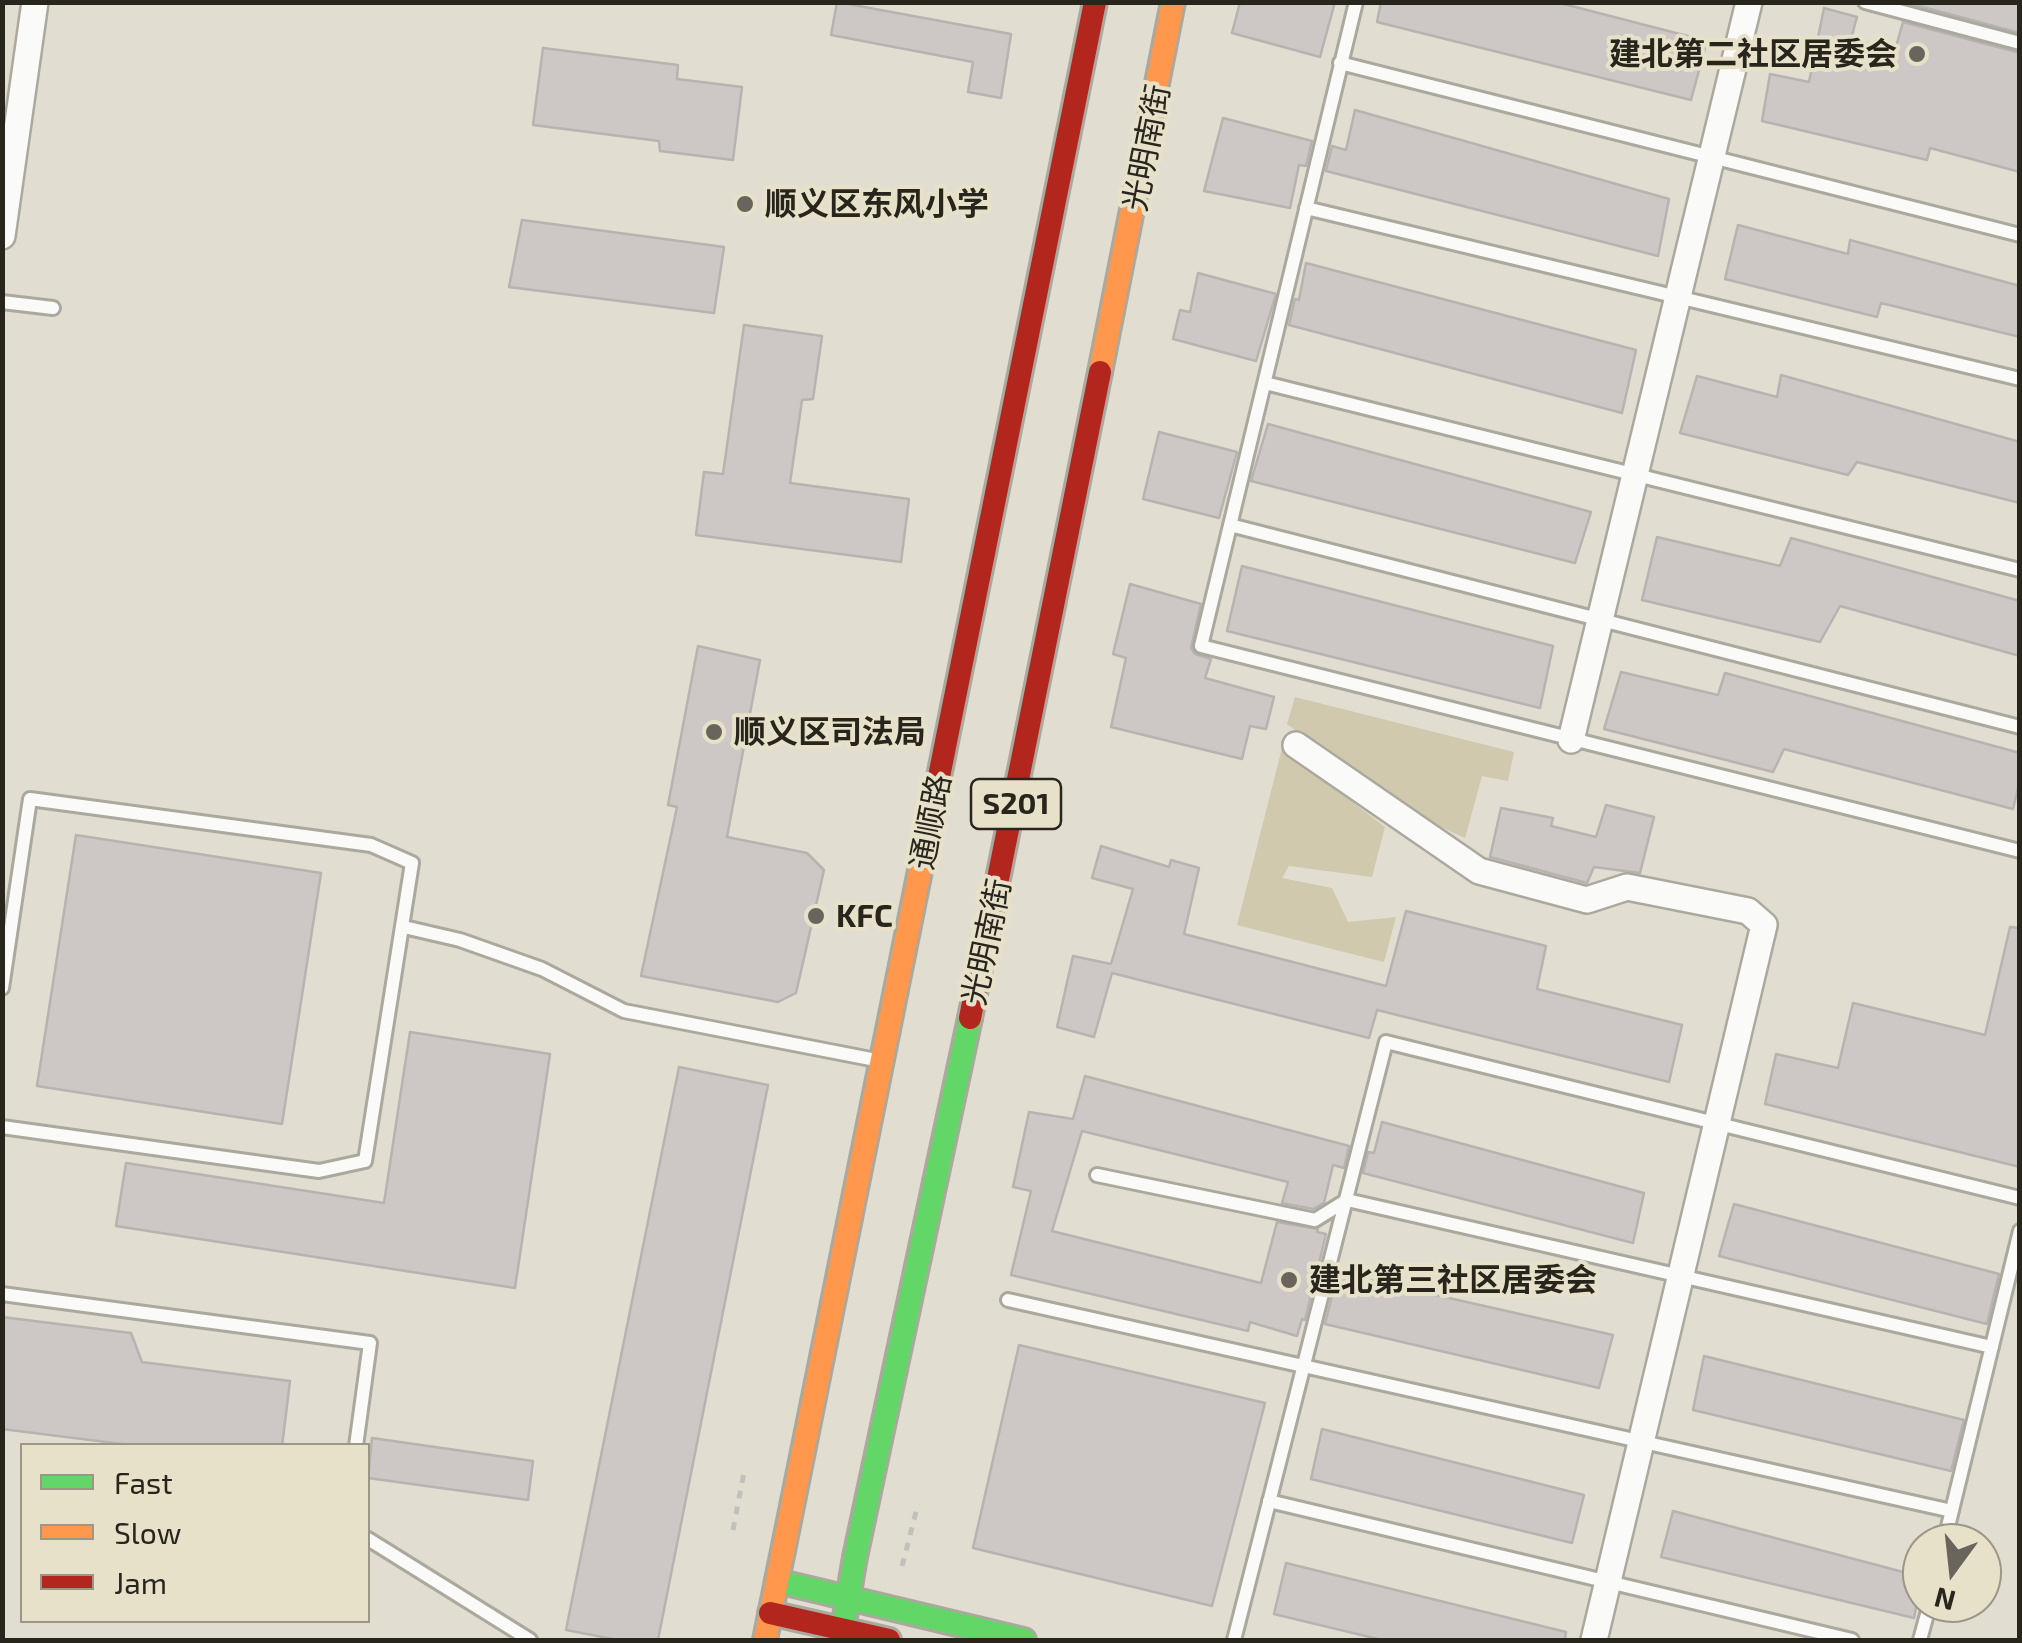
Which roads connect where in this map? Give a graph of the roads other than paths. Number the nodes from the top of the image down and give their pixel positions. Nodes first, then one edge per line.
1 (35, 2) edge
2 (1095, 2) edge
3 (1145, 2) edge
4 (1356, 2) edge
5 (1750, 2) edge
6 (1865, 2) edge
7 (1174, 4) edge
8 (2020, 43) edge
9 (1340, 63) junction
10 (1711, 158) junction
11 (1306, 208) junction
12 (2020, 235) edge
13 (2, 236) edge
14 (1678, 296) junction
15 (2, 302) edge
16 (53, 308) dead end
17 (2020, 379) edge
18 (1266, 382) junction
19 (1637, 476) junction
20 (1230, 525) junction
21 (2020, 570) edge
22 (1601, 621) junction
23 (2020, 727) edge
24 (1571, 740) junction
25 (1296, 745) dead end
26 (2020, 851) edge
27 (404, 927) junction
28 (2, 988) edge
29 (883, 1061) junction
30 (1717, 1123) junction
31 (2, 1127) edge
32 (1097, 1175) dead end
33 (2020, 1198) edge
34 (1346, 1200) junction
35 (2020, 1231) edge
36 (1680, 1276) junction
37 (2, 1294) edge
38 (1008, 1300) dead end
39 (1992, 1347) junction
40 (1304, 1366) junction
41 (1641, 1441) junction
42 (356, 1443) edge
43 (1269, 1501) junction
44 (1952, 1511) junction
45 (1949, 1523) edge
46 (370, 1539) edge
47 (777, 1581) junction
48 (1607, 1582) junction
49 (848, 1598) junction
50 (770, 1613) junction
51 (842, 1634) edge
52 (530, 1640) edge
53 (764, 1640) edge
54 (889, 1640) edge
55 (1024, 1640) edge
56 (1234, 1640) edge
57 (1594, 1640) edge
58 (1852, 1640) edge

1 - 13 street
2 - 29 main road, 通顺路 / S201
3 - 7 main road
4 - 9 lane
5 - 10 street
6 - 8 lane
7 - 49 main road, 光明南街 / S201
9 - 10 lane
9 - 11 lane
10 - 12 lane
10 - 14 street
11 - 14 lane
11 - 18 lane
14 - 17 lane
14 - 19 street
15 - 16 lane
18 - 19 lane
18 - 20 lane
19 - 21 lane
19 - 22 street
20 - 22 lane
20 - 24 lane
22 - 23 lane
22 - 24 street
24 - 26 lane
25 - 30 street
27 - 28 lane
27 - 29 lane
27 - 31 lane
29 - 47 main road, 通顺路 / S201
30 - 33 lane
30 - 34 lane
30 - 36 street
32 - 34 lane
34 - 36 lane
34 - 40 lane
35 - 39 lane
36 - 39 lane
36 - 41 street
37 - 42 lane
38 - 40 lane
39 - 44 lane
40 - 41 lane
40 - 43 lane
41 - 44 lane
41 - 48 street
43 - 48 lane
43 - 56 lane
44 - 45 lane
46 - 52 lane
47 - 49 main road
47 - 50 main road, 通顺路 / S201
48 - 57 street
48 - 58 lane
49 - 51 main road, 光明南街 / S201
49 - 55 main road
50 - 51 main road
50 - 53 main road, 通顺路 / S201
51 - 54 main road

